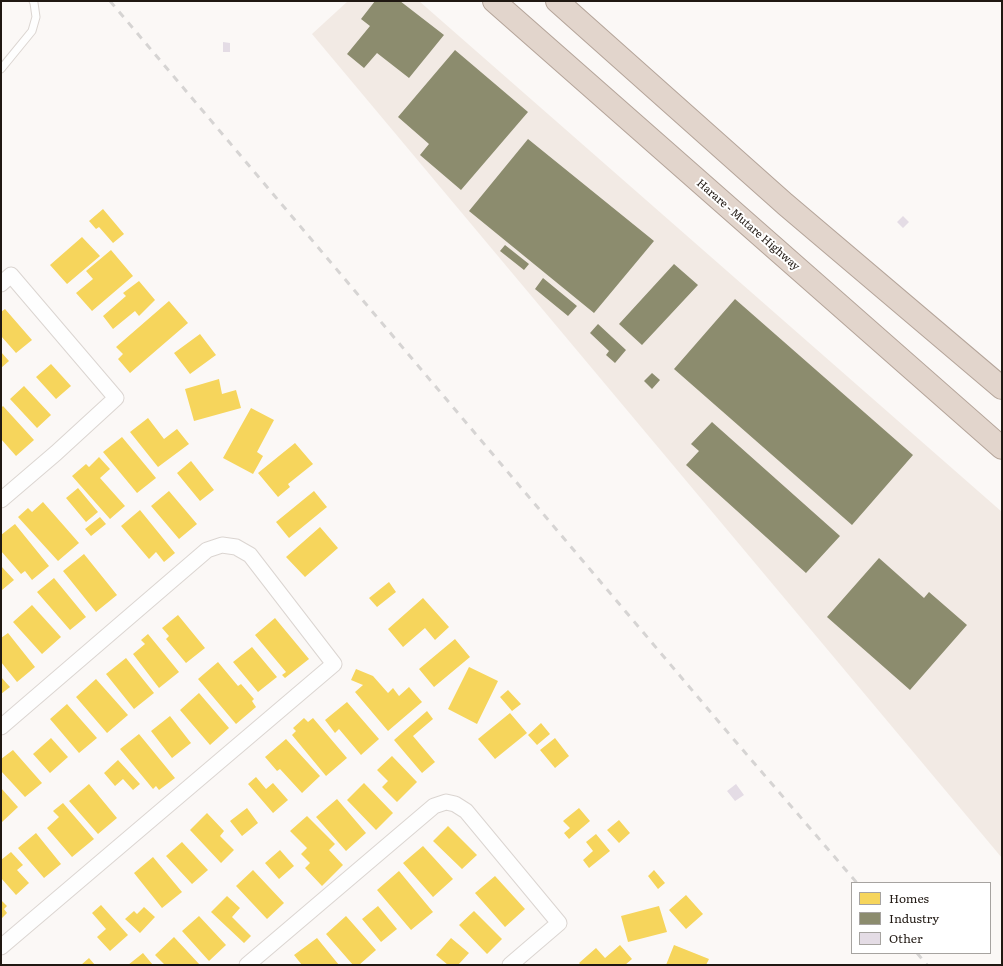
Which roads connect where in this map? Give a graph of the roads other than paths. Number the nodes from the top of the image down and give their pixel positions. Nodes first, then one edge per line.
1 (33, 1) edge
2 (494, 1) edge
3 (557, 1) edge
4 (1, 69) edge
5 (1, 284) edge
6 (1002, 388) edge
7 (1002, 448) edge
8 (1, 500) edge
9 (1, 727) edge
10 (1, 948) edge
11 (247, 965) edge
12 (510, 965) edge

1 - 4 lane
2 - 7 highway, Harare - Mutare Highway
3 - 6 highway
5 - 8 street
9 - 10 street
11 - 12 street

